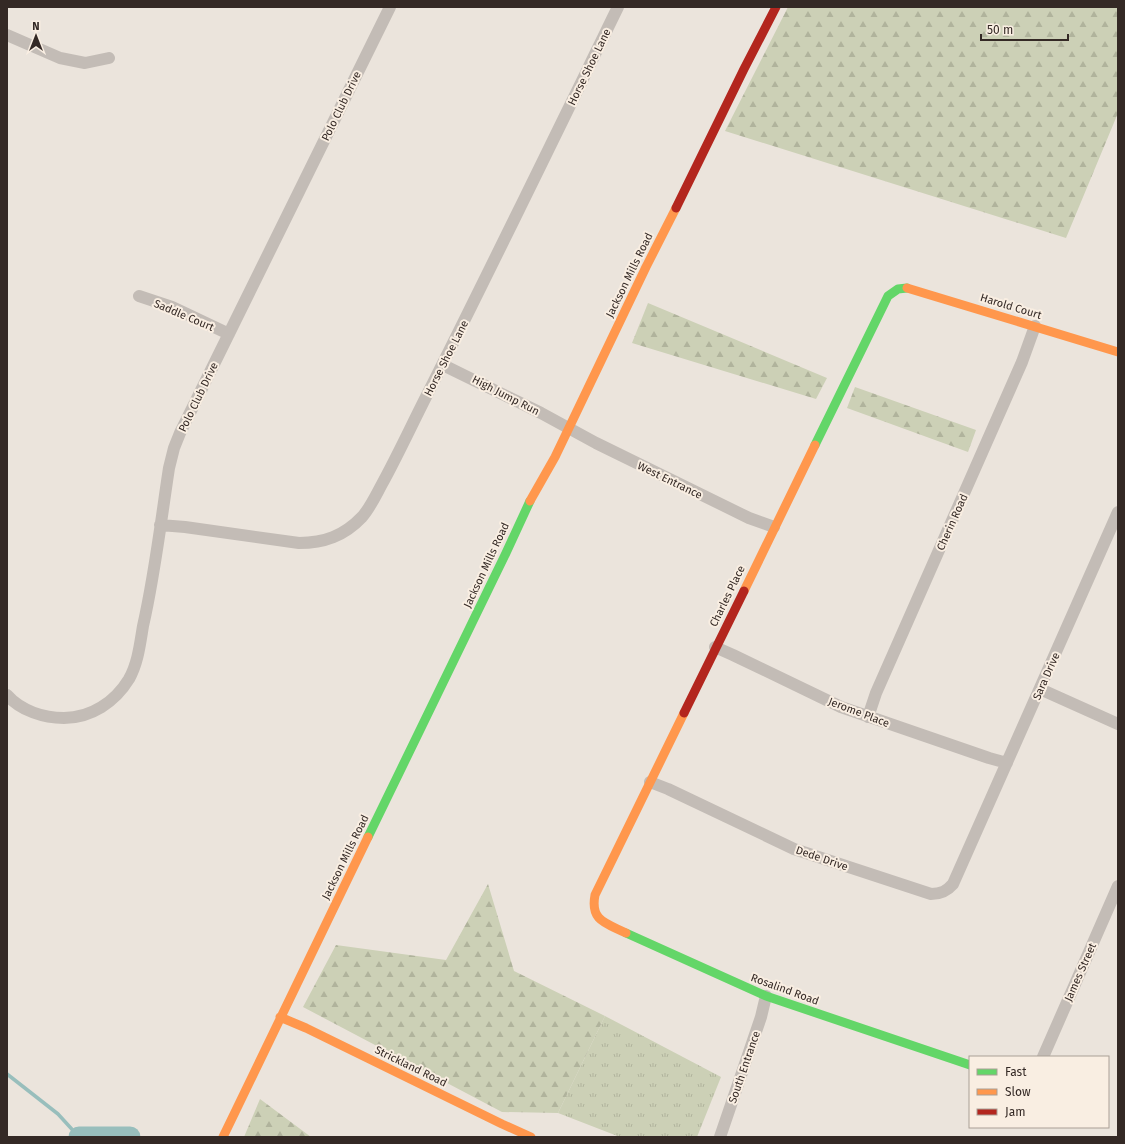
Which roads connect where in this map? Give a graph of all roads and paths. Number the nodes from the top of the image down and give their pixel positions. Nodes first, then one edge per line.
1 (390, 7) edge
2 (618, 7) edge
3 (776, 7) edge
4 (7, 35) edge
5 (109, 58) dead end
6 (897, 290) joint
7 (138, 296) dead end
8 (1035, 326) junction
9 (229, 334) junction
10 (1118, 352) edge
11 (443, 365) junction
12 (568, 428) junction
13 (1118, 512) edge
14 (160, 525) junction
15 (774, 528) junction
16 (715, 647) junction
17 (1040, 689) junction
18 (7, 695) edge
19 (868, 716) junction
20 (1118, 724) edge
21 (1007, 763) junction
22 (650, 782) junction
23 (973, 840) joint
24 (1118, 886) edge
25 (598, 918) joint
26 (766, 996) junction
27 (280, 1017) junction
28 (1043, 1056) edge
29 (969, 1065) edge
30 (223, 1137) edge
31 (531, 1137) edge
32 (720, 1137) edge

1 - 9 street, Polo Club Drive
2 - 11 street, Horse Shoe Lane
3 - 12 street, Jackson Mills Road
4 - 5 street
6 - 8 street, Harold Court
6 - 15 street, Charles Place
7 - 9 street, Saddle Court
8 - 10 street, Harold Court
8 - 19 street, Cherin Road
9 - 14 street, Polo Club Drive
11 - 12 street, High Jump Run
11 - 14 street, Horse Shoe Lane
12 - 15 street, West Entrance
12 - 27 street, Jackson Mills Road
13 - 17 street, Sara Drive
14 - 18 street, Polo Club Drive
15 - 16 street, Charles Place
16 - 19 street, Jerome Place
16 - 22 street, Charles Place
17 - 20 street
17 - 21 street, Sara Drive
19 - 21 street, Jerome Place
21 - 23 street, Sara Drive
22 - 23 street, Dede Drive
22 - 25 street, Charles Place
24 - 28 street, James Street
25 - 26 street, Rosalind Road
26 - 29 street, Rosalind Road
26 - 32 street, South Entrance
27 - 30 street, Jackson Mills Road
27 - 31 street, Strickland Road

